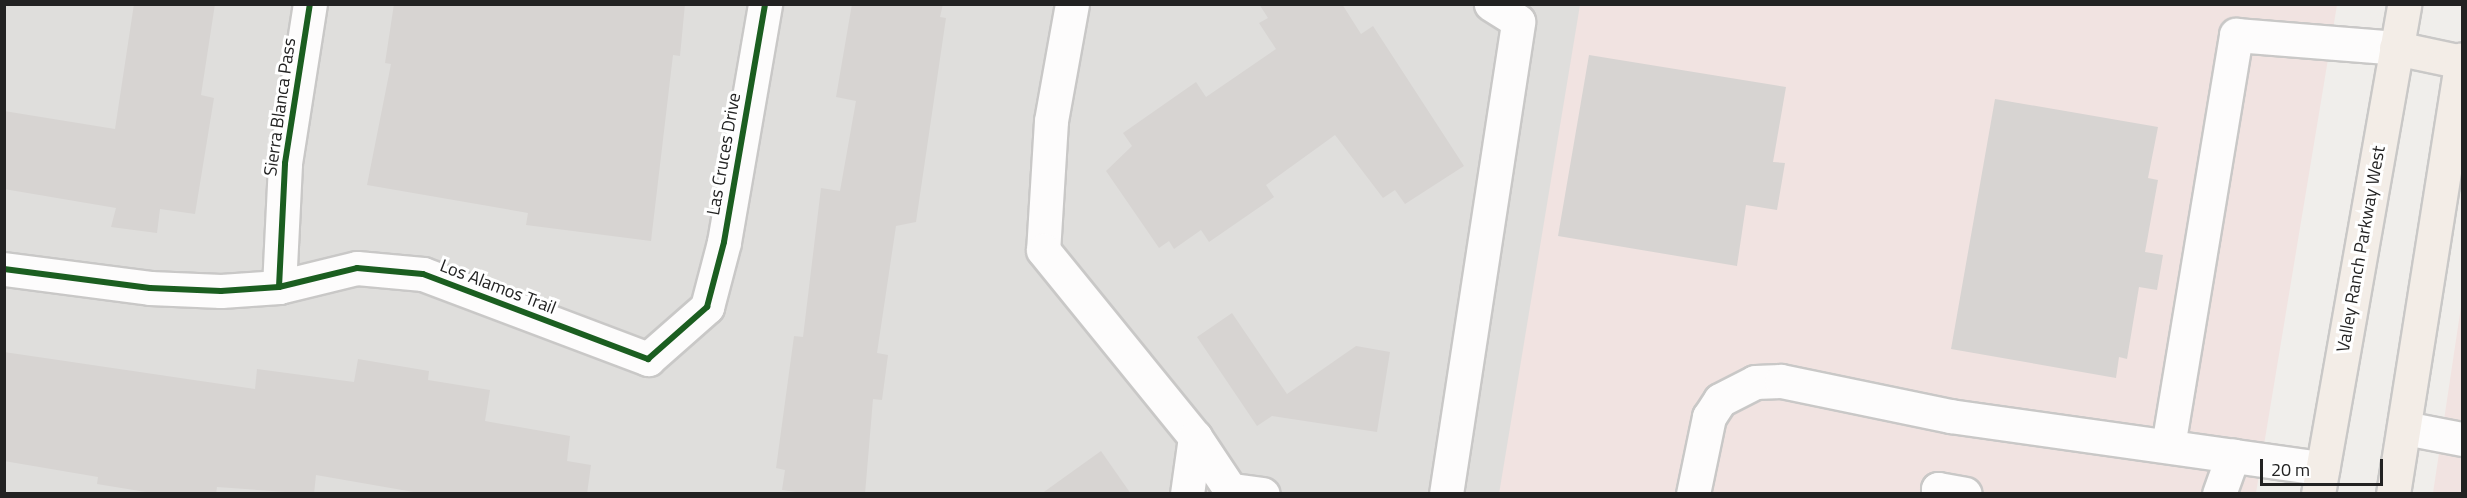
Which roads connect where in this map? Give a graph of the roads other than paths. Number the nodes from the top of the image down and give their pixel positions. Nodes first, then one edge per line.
1 (310, 4) edge
2 (765, 4) edge
3 (1072, 4) edge
4 (1491, 4) edge
5 (2404, 4) edge
6 (2396, 48) junction
7 (2462, 61) edge
8 (4, 269) edge
9 (279, 287) junction
10 (707, 307) joint
11 (2405, 428) junction
12 (1195, 437) junction
13 (2463, 439) edge
14 (2168, 446) junction
15 (2233, 455) junction
16 (2320, 481) edge
17 (1243, 492) edge
18 (1187, 494) edge
19 (1446, 494) edge
20 (1693, 494) edge
21 (1938, 494) edge
22 (1965, 494) edge
23 (2219, 494) edge
24 (2394, 494) edge

1 - 9 street, Sierra Blanca Pass
2 - 10 street, Las Cruces Drive
3 - 12 street
4 - 19 street
5 - 6 main road, Valley Ranch Parkway West
6 - 7 main road
6 - 14 street
6 - 16 main road, Valley Ranch Parkway West
7 - 11 main road
8 - 9 street, Los Alamos Trail
9 - 10 street, Los Alamos Trail
11 - 13 street
11 - 24 main road
12 - 17 street
12 - 18 street
14 - 15 street
14 - 20 street
15 - 16 street
15 - 23 street
21 - 22 street

